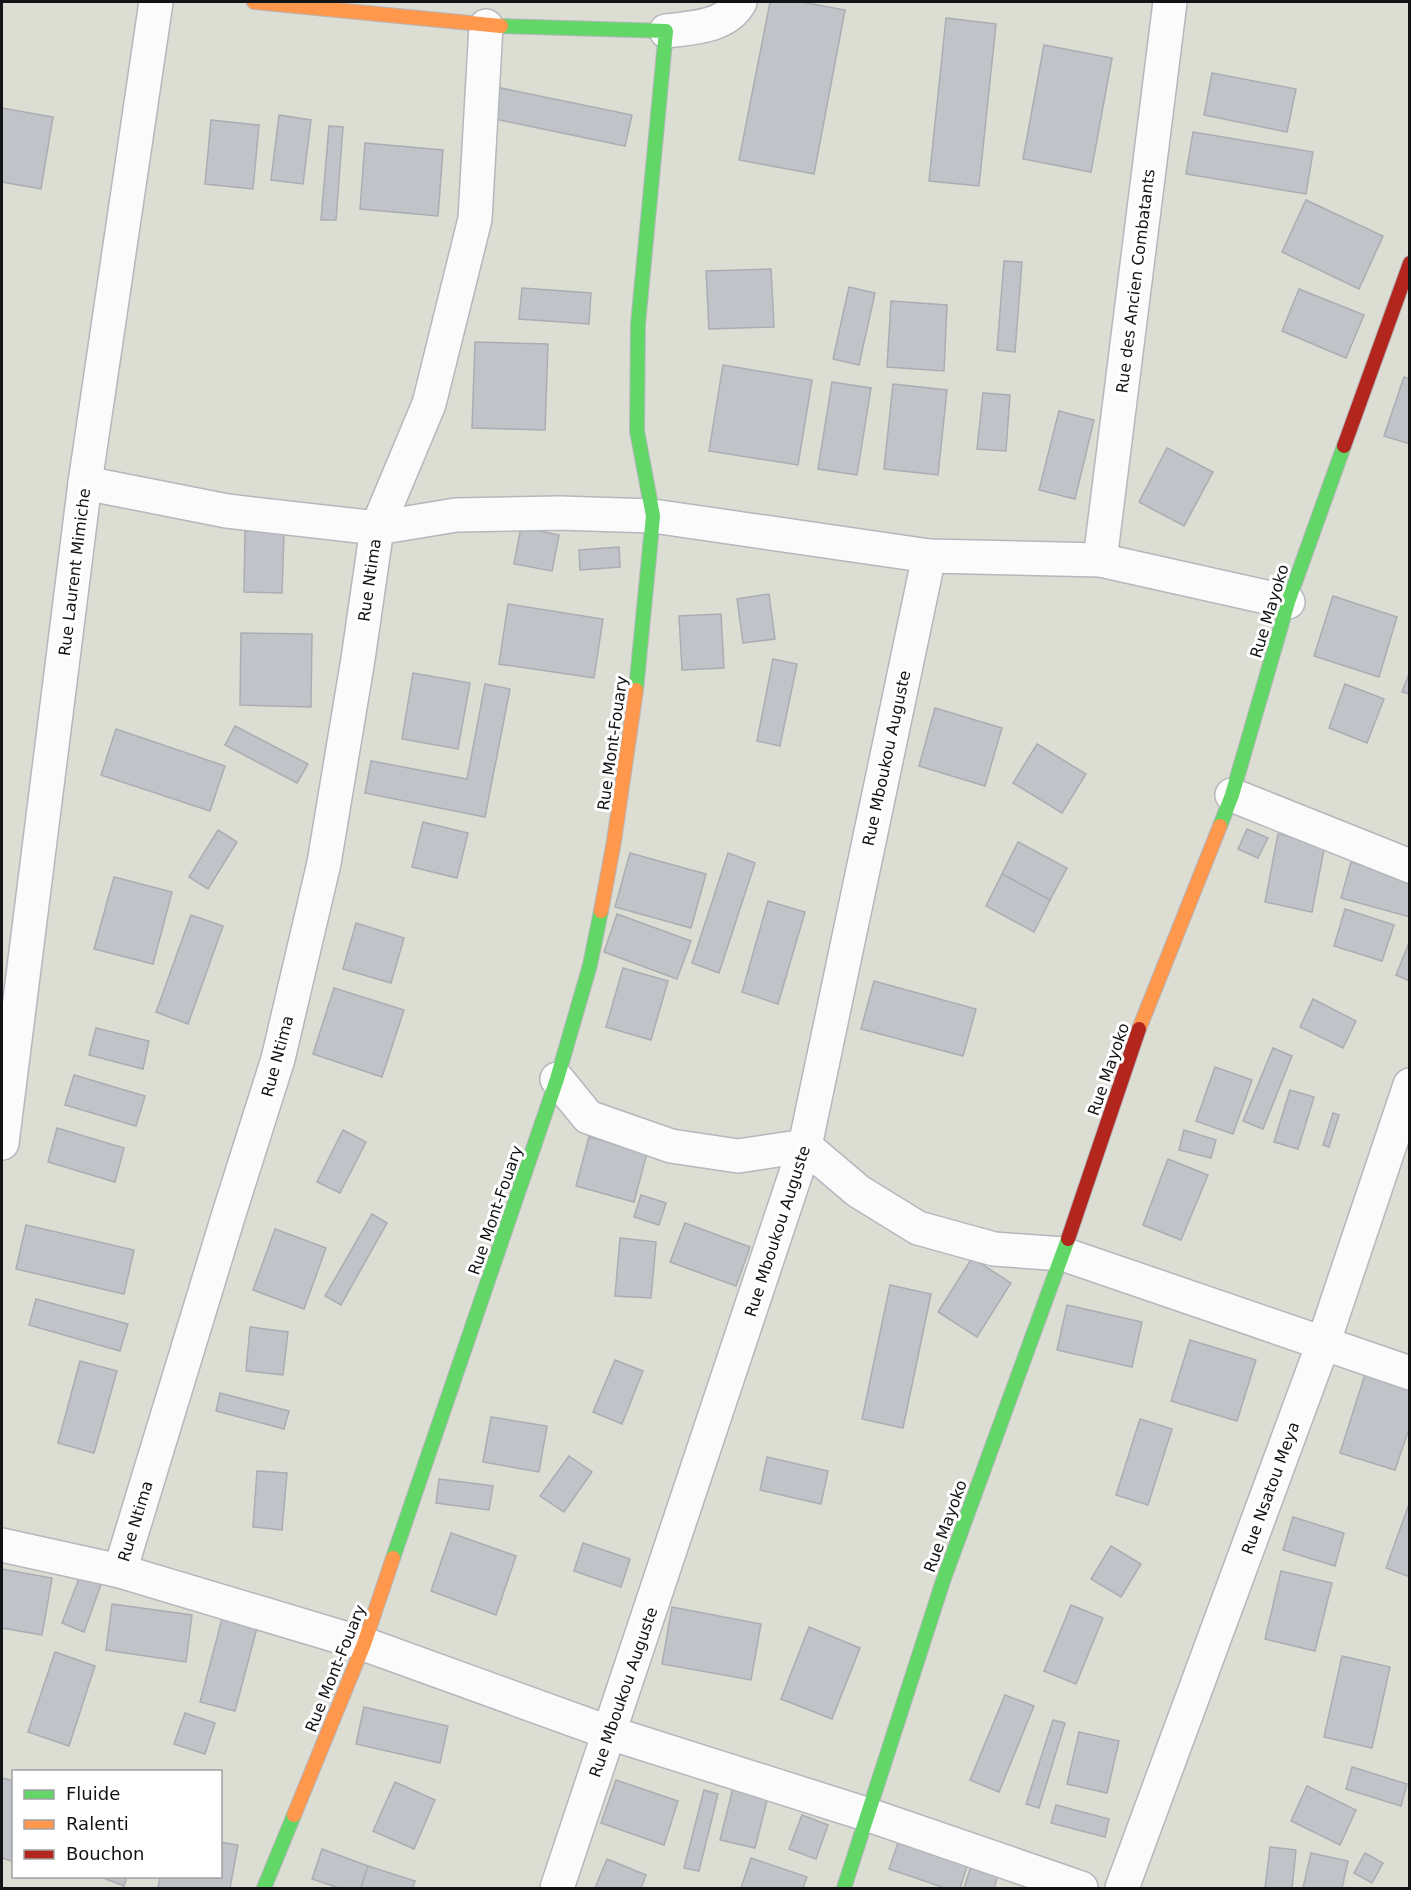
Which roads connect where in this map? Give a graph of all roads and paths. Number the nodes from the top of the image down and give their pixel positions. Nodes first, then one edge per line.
1 (156, 2) edge
2 (254, 2) edge
3 (740, 2) edge
4 (1170, 2) edge
5 (486, 26) junction
6 (666, 31) junction
7 (1408, 270) edge
8 (86, 483) junction
9 (653, 516) junction
10 (377, 528) junction
11 (929, 556) junction
12 (1100, 560) junction
13 (1288, 602) junction
14 (1232, 795) junction
15 (1410, 866) edge
16 (557, 1079) junction
17 (1410, 1085) edge
18 (2, 1143) edge
19 (805, 1146) junction
20 (1063, 1254) junction
21 (1323, 1344) junction
22 (1410, 1373) edge
23 (2, 1545) edge
24 (120, 1571) junction
25 (364, 1644) junction
26 (610, 1733) junction
27 (869, 1815) junction
28 (264, 1888) edge
29 (557, 1888) edge
30 (844, 1888) edge
31 (1081, 1888) edge
32 (1122, 1888) edge

1 - 8 street, Rue Laurent Mimiche
2 - 5 street
3 - 6 street
4 - 12 street, Rue des Ancien Combatants
5 - 6 street
5 - 10 street, Rue Ntima
6 - 9 street, Rue Mont-Fouary
7 - 13 street, Rue Mayoko
8 - 10 street
8 - 18 street, Rue Laurent Mimiche
9 - 10 street
9 - 11 street
9 - 16 street, Rue Mont-Fouary
10 - 24 street, Rue Ntima
11 - 12 street
11 - 19 street, Rue Mboukou Auguste
12 - 13 street
13 - 14 street, Rue Mayoko
14 - 15 street
14 - 20 street, Rue Mayoko
16 - 19 street
16 - 25 street, Rue Mont-Fouary
17 - 21 street, Rue Nsatou Meya
19 - 20 street
19 - 26 street, Rue Mboukou Auguste
20 - 21 street
20 - 27 street, Rue Mayoko
21 - 22 street
21 - 32 street, Rue Nsatou Meya
23 - 24 street
24 - 25 street
25 - 26 street
25 - 28 street, Rue Mont-Fouary
26 - 27 street
26 - 29 street, Rue Mboukou Auguste
27 - 30 street, Rue Mayoko
27 - 31 street

